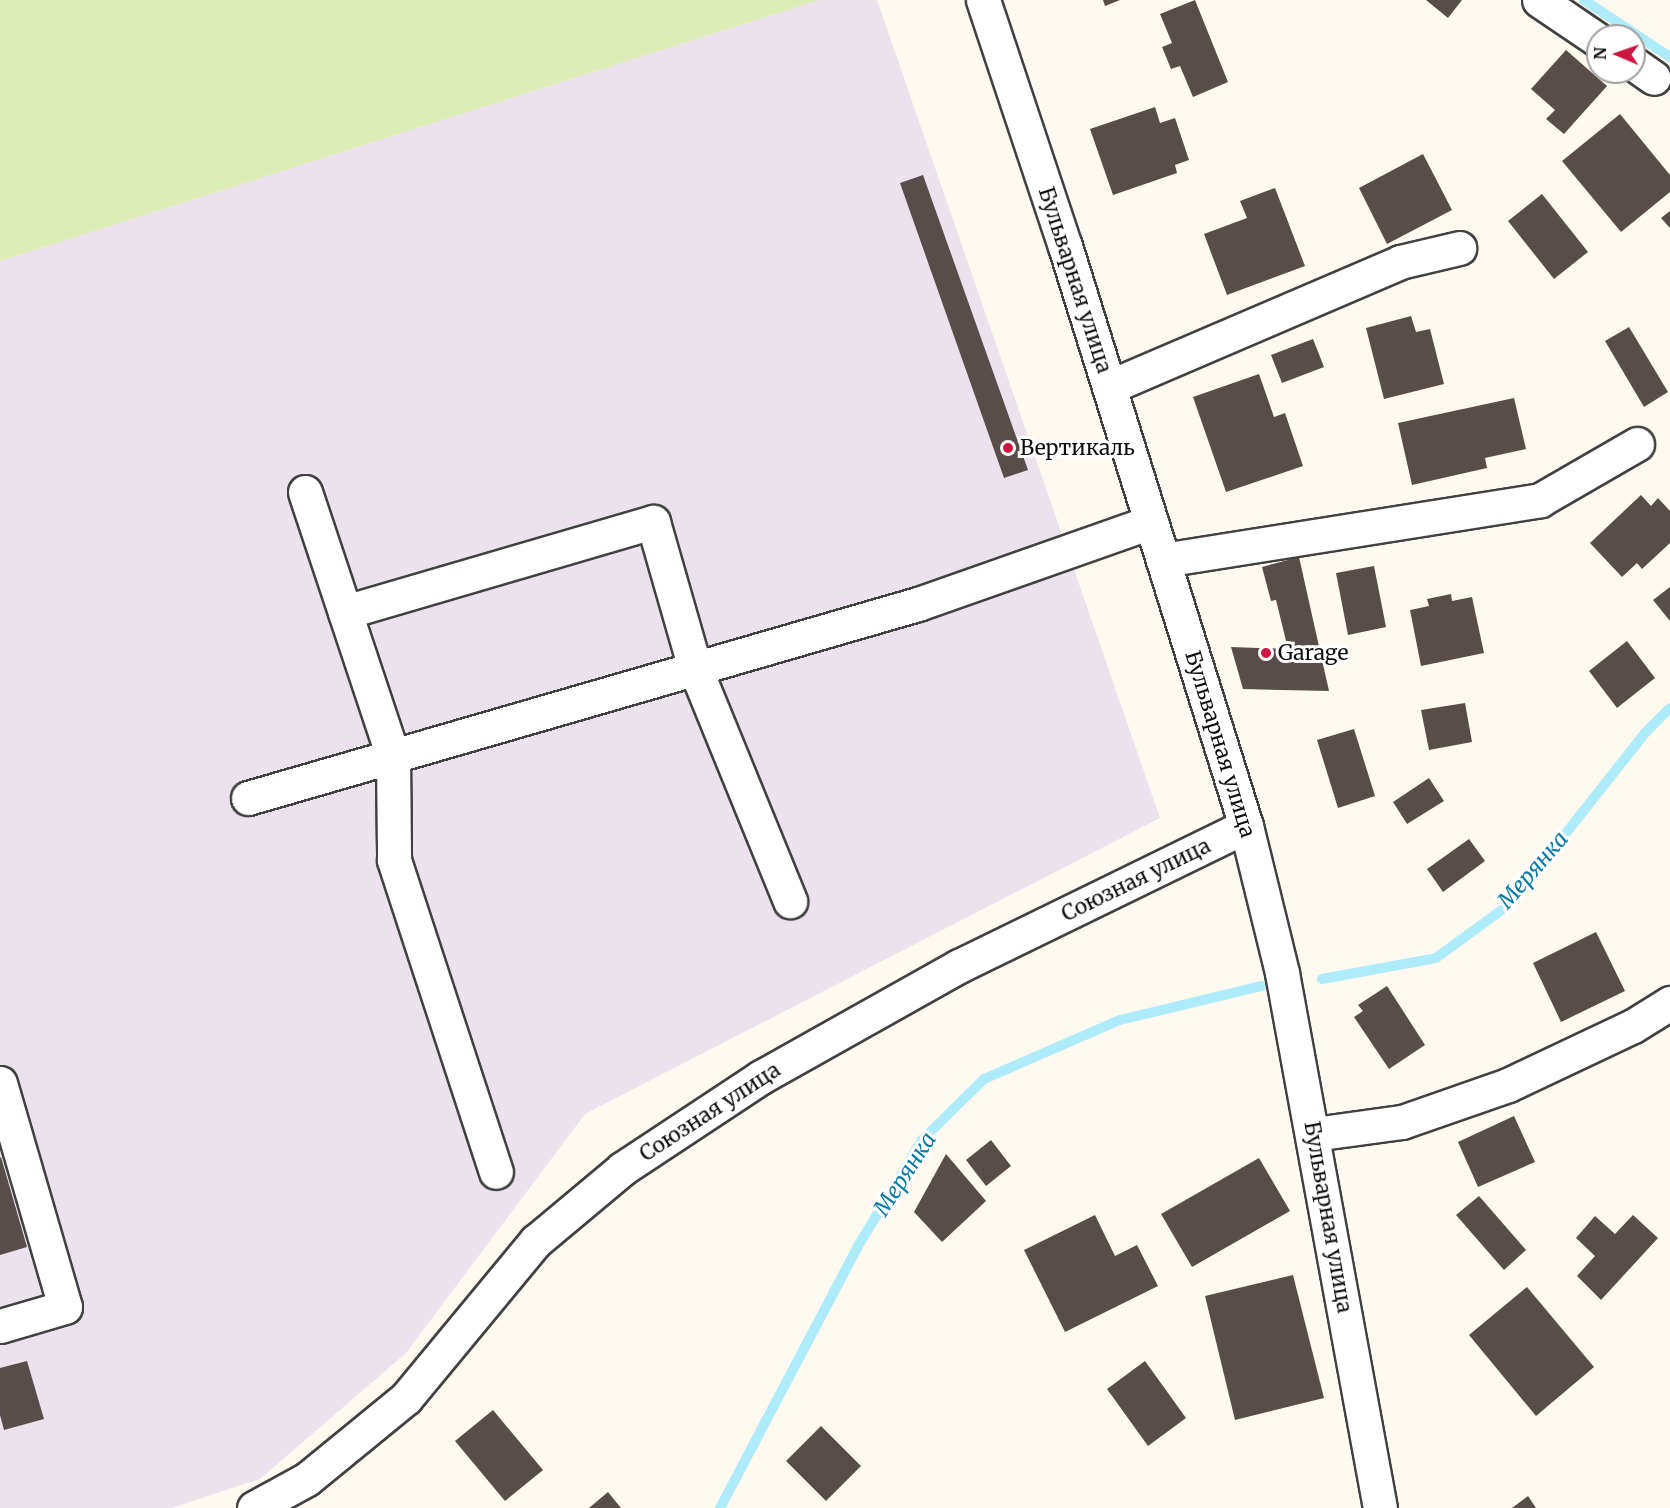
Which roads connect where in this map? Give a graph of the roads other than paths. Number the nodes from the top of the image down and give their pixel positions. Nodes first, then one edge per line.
1 (983, 0) edge
2 (1539, 0) edge
3 (1586, 32) edge
4 (1459, 248) dead end
5 (1109, 387) junction
6 (1637, 444) dead end
7 (306, 492) dead end
8 (1151, 522) junction
9 (1163, 560) junction
10 (345, 612) junction
11 (695, 668) junction
12 (393, 756) junction
13 (248, 798) dead end
14 (1246, 826) junction
15 (790, 901) dead end
16 (1670, 1003) edge
17 (0, 1083) edge
18 (1314, 1134) junction
19 (496, 1172) dead end
20 (0, 1326) edge
21 (254, 1508) edge
22 (1380, 1508) edge

1 - 5 street, Бульварная улица
2 - 3 street
4 - 5 street
5 - 8 street, Бульварная улица
6 - 9 street
7 - 10 street
8 - 9 street, Бульварная улица
8 - 11 street
9 - 14 street, Бульварная улица
10 - 11 street
10 - 12 street
11 - 12 street
11 - 15 street
12 - 13 street
12 - 19 street
14 - 18 street, Бульварная улица
14 - 21 street, Союзная улица
16 - 18 street
17 - 20 street
18 - 22 street, Бульварная улица

